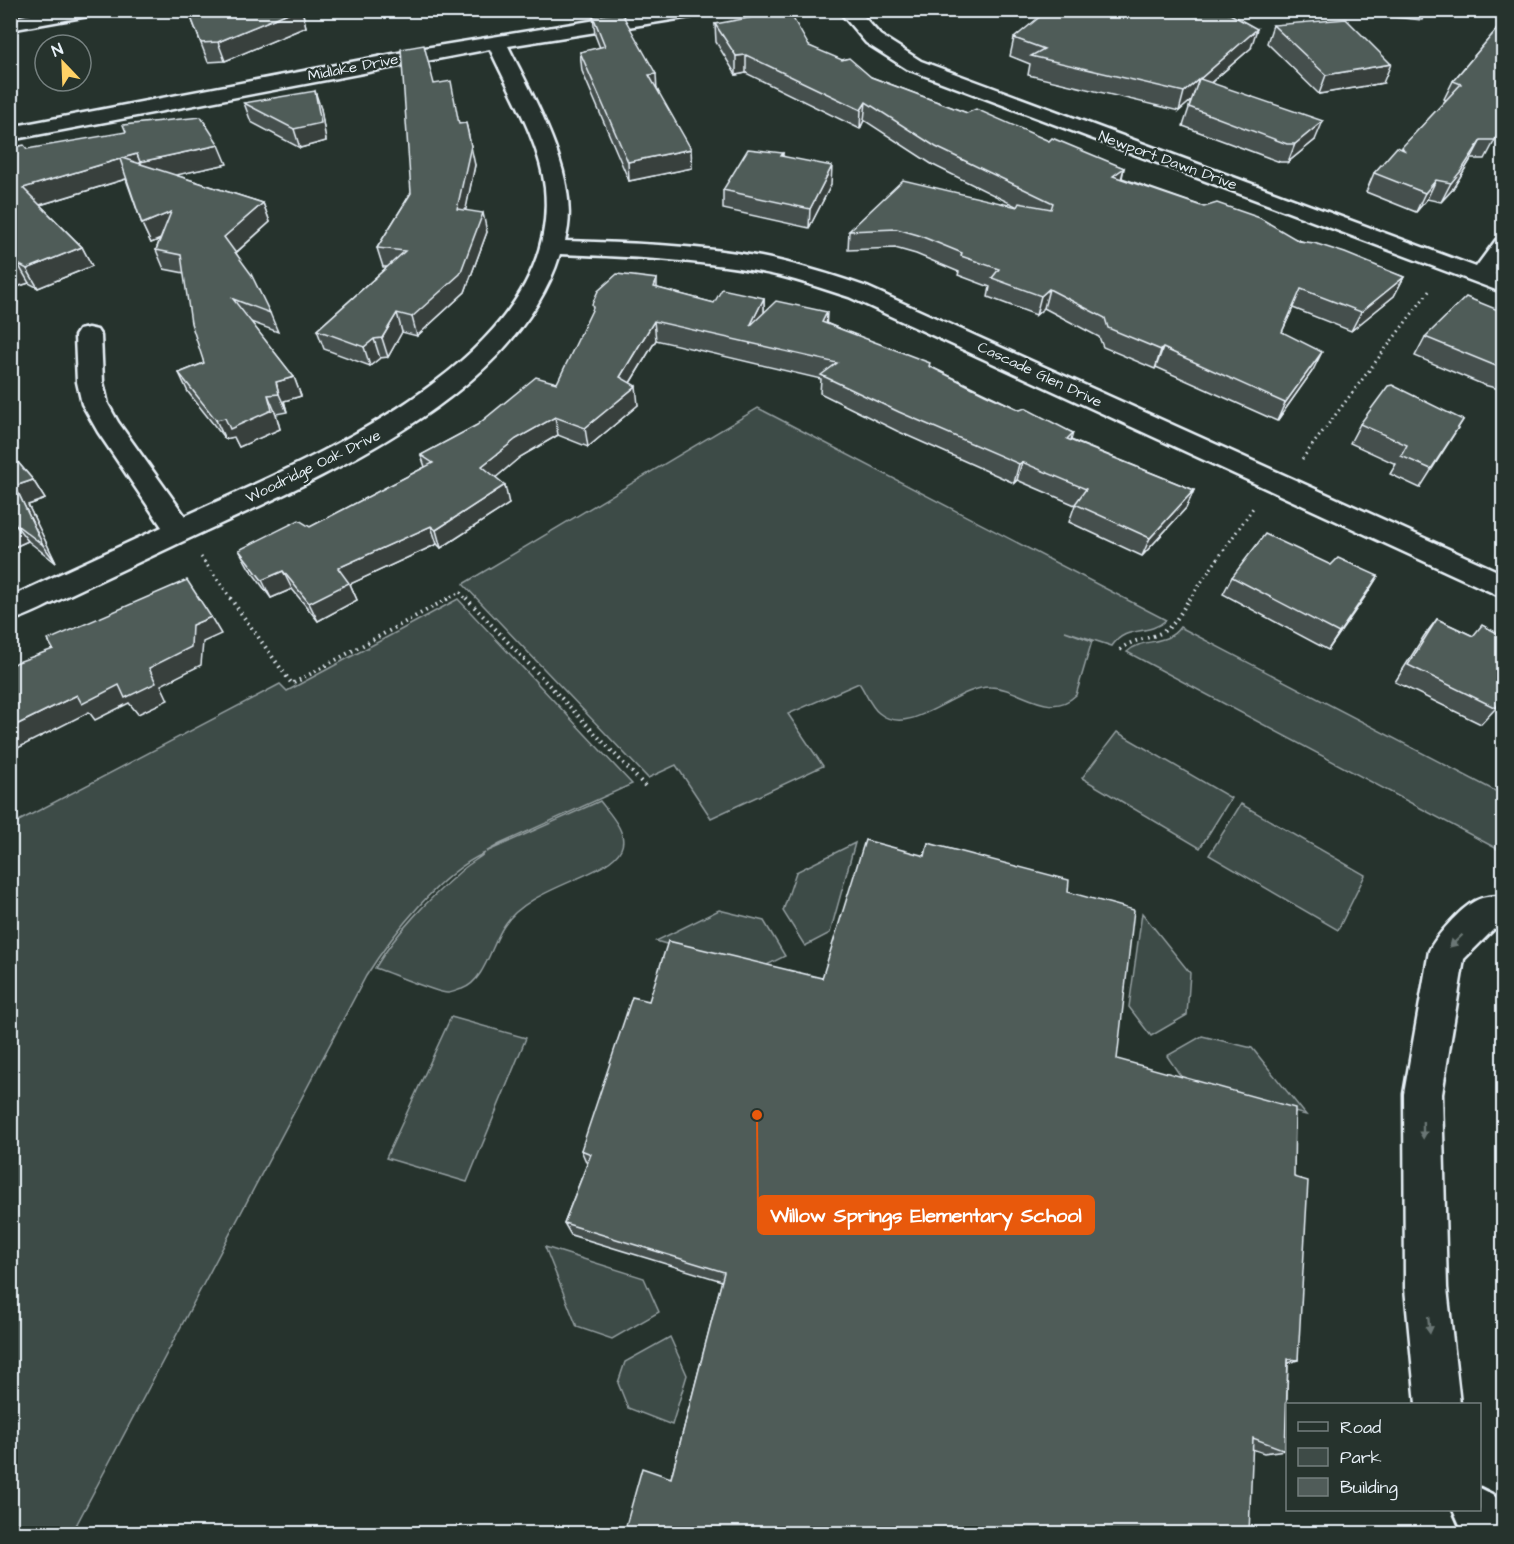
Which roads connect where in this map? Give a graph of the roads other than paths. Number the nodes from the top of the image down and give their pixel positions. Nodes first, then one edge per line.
1 (88, 10) edge
2 (697, 10) edge
3 (847, 10) edge
4 (10, 24) edge
5 (496, 42) junction
6 (10, 134) edge
7 (1503, 245) edge
8 (552, 247) junction
9 (1481, 277) junction
10 (1503, 286) edge
11 (88, 336) dead end
12 (179, 530) junction
13 (1503, 587) edge
14 (10, 610) edge
15 (1503, 912) edge
16 (1438, 1403) edge
17 (1478, 1511) edge
18 (1499, 1533) edge

1 - 4 street
2 - 5 street, Midlake Drive
3 - 9 street, Newport Dawn Drive
5 - 6 street, Midlake Drive
5 - 8 street, Woodridge Oak Drive
7 - 9 street
8 - 12 street, Woodridge Oak Drive
8 - 13 street, Cascade Glen Drive
9 - 10 street, Newport Dawn Drive
11 - 12 street
12 - 14 street, Woodridge Oak Drive
15 -> 16 street
17 - 18 street

